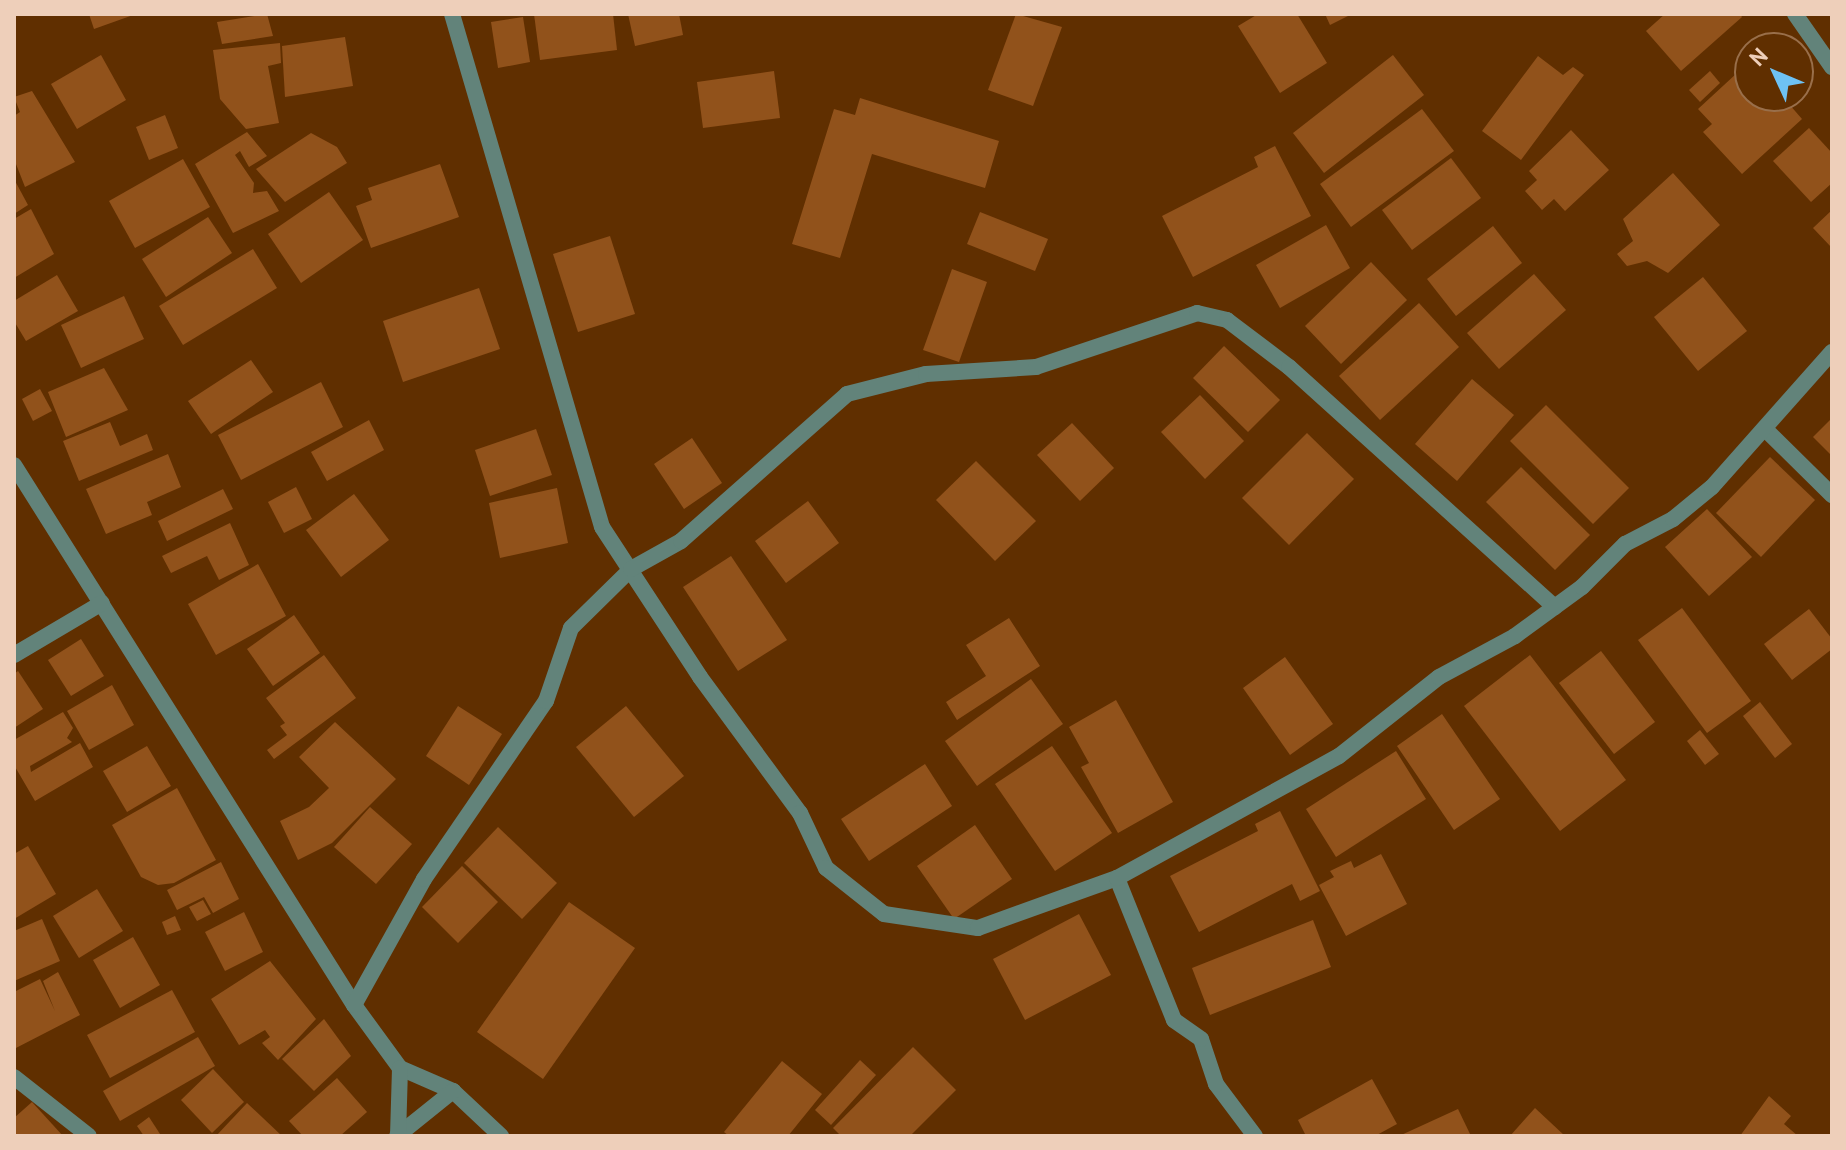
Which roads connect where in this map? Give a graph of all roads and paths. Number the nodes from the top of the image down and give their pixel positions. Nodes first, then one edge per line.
1 (452, 14) edge
2 (1795, 14) edge
3 (1832, 67) edge
4 (1832, 352) edge
5 (1766, 430) junction
6 (14, 465) edge
7 (1832, 495) edge
8 (631, 569) junction
9 (102, 603) junction
10 (1555, 607) junction
11 (14, 655) edge
12 (1117, 878) junction
13 (354, 1005) junction
14 (400, 1068) junction
15 (14, 1077) edge
16 (453, 1091) junction
17 (89, 1136) edge
18 (397, 1136) edge
19 (501, 1136) edge
20 (1255, 1136) edge

1 - 8 street
2 - 3 street
4 - 5 street
5 - 7 street
5 - 10 street
6 - 9 street
8 - 10 street
8 - 12 street
8 - 13 street
9 - 11 street
9 - 13 street
10 - 12 street
12 - 20 street
13 - 14 street
14 - 16 street
14 - 18 street
15 - 17 street
16 - 18 street
16 - 19 street

